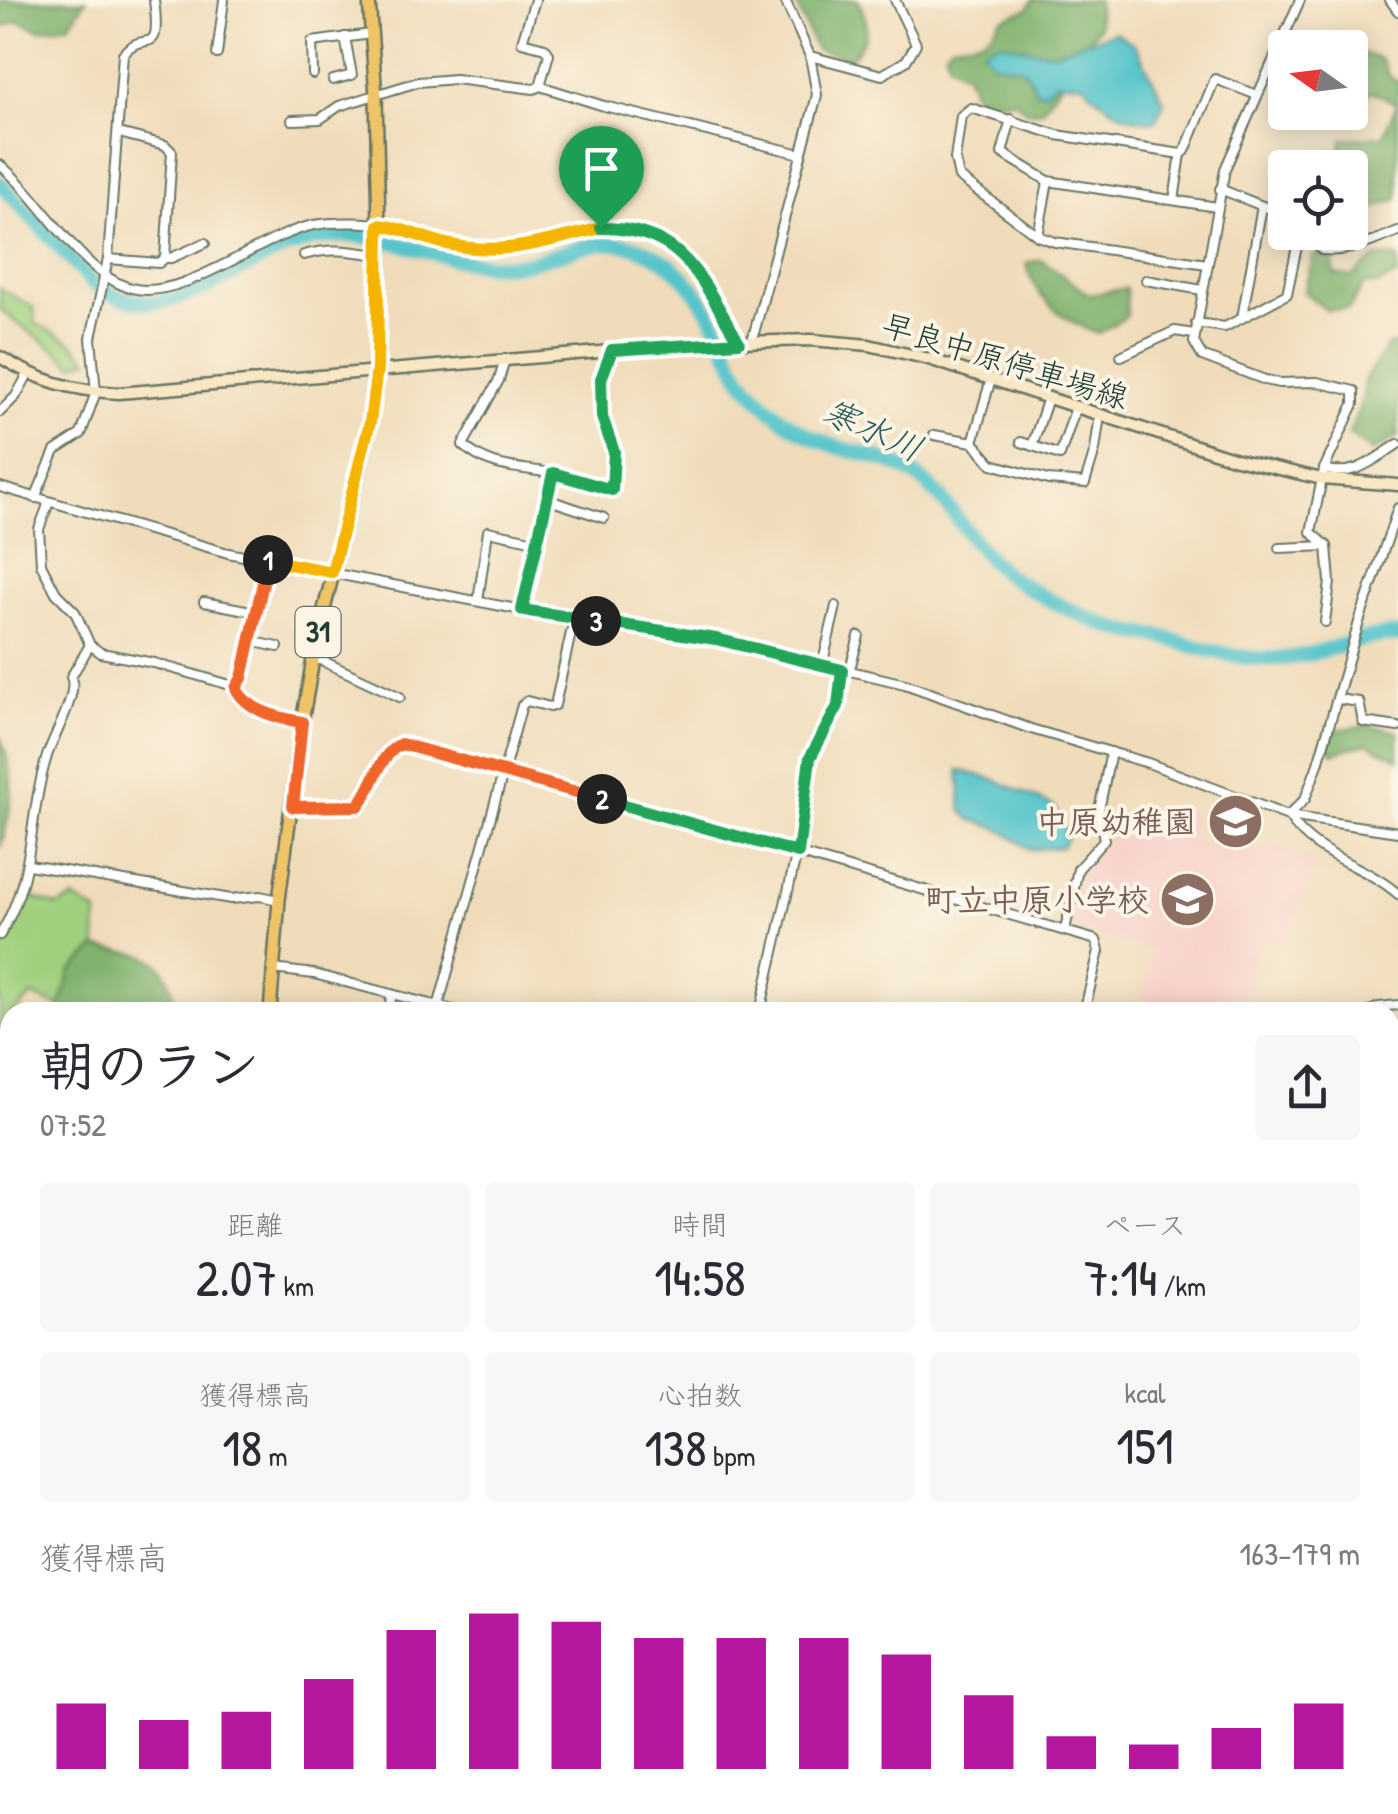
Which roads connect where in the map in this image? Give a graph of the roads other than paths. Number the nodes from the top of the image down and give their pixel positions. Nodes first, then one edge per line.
1 (154, 0) edge
2 (224, 0) edge
3 (368, 0) edge
4 (535, 0) edge
5 (785, 0) edge
6 (896, 0) edge
7 (1300, 0) edge
8 (1390, 0) edge
9 (1398, 10) edge
10 (371, 34) junction
11 (345, 37) junction
12 (217, 54) dead end
13 (810, 56) junction
14 (312, 74) dead end
15 (333, 80) dead end
16 (540, 86) junction
17 (1256, 95) junction
18 (376, 96) junction
19 (1011, 119) junction
20 (292, 120) dead end
21 (119, 134) junction
22 (801, 154) junction
23 (1181, 154) junction
24 (0, 165) edge
25 (1048, 181) junction
26 (1220, 189) junction
27 (1174, 200) junction
28 (1216, 206) junction
29 (1262, 206) junction
30 (1268, 208) edge
31 (379, 225) junction
32 (1398, 231) edge
33 (1038, 236) junction
34 (204, 243) dead end
35 (1368, 243) edge
36 (1296, 250) edge
37 (304, 254) dead end
38 (378, 256) junction
39 (164, 258) junction
40 (108, 259) junction
41 (1207, 264) junction
42 (104, 274) junction
43 (1146, 280) dead end
44 (1202, 290) junction
45 (1242, 318) junction
46 (1196, 324) junction
47 (1194, 334) junction
48 (752, 341) junction
49 (739, 342) junction
50 (612, 350) junction
51 (1121, 356) dead end
52 (0, 357) edge
53 (504, 359) junction
54 (377, 369) junction
55 (28, 374) junction
56 (990, 379) junction
57 (96, 392) junction
58 (1048, 398) junction
59 (1076, 407) junction
60 (1, 409) edge
61 (1100, 415) junction
62 (934, 435) dead end
63 (973, 442) junction
64 (1020, 442) dead end
65 (1398, 444) edge
66 (1032, 446) junction
67 (553, 473) junction
68 (1323, 474) junction
69 (1398, 485) edge
70 (0, 487) edge
71 (35, 498) junction
72 (546, 499) junction
73 (49, 502) junction
74 (1398, 508) edge
75 (604, 518) dead end
76 (535, 540) junction
77 (1327, 546) junction
78 (1279, 548) dead end
79 (268, 560) junction
80 (332, 572) junction
81 (478, 601) junction
82 (204, 602) dead end
83 (836, 606) dead end
84 (522, 610) junction
85 (256, 612) junction
86 (574, 618) junction
87 (1325, 622) dead end
88 (859, 636) dead end
89 (250, 641) junction
90 (90, 645) junction
91 (278, 648) dead end
92 (313, 656) junction
93 (822, 666) junction
94 (846, 671) junction
95 (236, 688) junction
96 (400, 697) dead end
97 (1338, 699) junction
98 (302, 722) junction
99 (1398, 727) edge
100 (1111, 752) junction
101 (502, 772) junction
102 (293, 807) junction
103 (1288, 816) junction
104 (1398, 832) edge
105 (798, 853) junction
106 (29, 865) junction
107 (1398, 894) edge
108 (279, 900) junction
109 (1065, 930) junction
110 (0, 935) edge
111 (273, 969) junction
112 (392, 995) junction
113 (271, 1002) edge
114 (390, 1002) edge
115 (421, 1002) edge
116 (439, 1002) edge
117 (762, 1002) edge
118 (1086, 1002) edge

1 - 21 street
2 - 12 street
3 - 10 main road, 31
4 - 16 street
5 - 13 street
6 - 13 street
7 - 17 street
8 - 9 street
10 - 11 street
10 - 18 main road, 31
11 - 14 street
11 - 15 street
13 - 22 street
16 - 18 street
16 - 22 street
17 - 23 street
17 - 26 street
18 - 20 street
18 - 31 main road, 31
19 - 23 street
19 - 25 street
19 - 33 street
21 - 39 street
21 - 40 street
22 - 48 street
23 - 27 street
24 - 42 street
25 - 27 street
25 - 33 street
26 - 28 street
26 - 29 street
27 - 28 street
28 - 41 street
29 - 30 street
29 - 45 street
31 - 38 main road, 31
31 - 42 street
31 - 49 street
32 - 35 street
33 - 41 street
34 - 39 street
36 - 45 street
37 - 38 street
38 - 54 main road, 31
39 - 40 street
40 - 42 street
41 - 44 street
42 - 57 street
43 - 44 street
44 - 46 street
45 - 46 street
46 - 47 street
47 - 51 street
47 - 68 street
48 - 49 main road, 早良中原停車場線
48 - 56 main road, 早良中原停車場線
49 - 50 main road, 早良中原停車場線
50 - 53 main road, 早良中原停車場線
50 - 67 street
52 - 55 main road, 早良中原停車場線
53 - 54 main road, 早良中原停車場線
53 - 67 street
54 - 57 main road, 早良中原停車場線
54 - 80 main road, 31
55 - 57 main road, 早良中原停車場線
55 - 60 street
56 - 58 main road, 早良中原停車場線
56 - 63 street
57 - 71 street
58 - 59 main road, 早良中原停車場線
58 - 66 street
59 - 61 main road, 早良中原停車場線
59 - 66 street
61 - 63 street
61 - 68 main road, 早良中原停車場線
62 - 63 street
64 - 66 street
65 - 68 street
67 - 72 street
68 - 69 main road, 早良中原停車場線
68 - 77 street
70 - 71 street
71 - 73 street
72 - 75 street
72 - 76 street
73 - 79 street
73 - 90 street
74 - 97 street
76 - 81 street
76 - 84 street
77 - 78 street
77 - 87 street
79 - 80 street
79 - 85 street
80 - 81 street
80 - 92 main road, 31
81 - 84 street
82 - 85 street
83 - 93 street
84 - 86 street
85 - 89 street
86 - 93 street
86 - 101 street
88 - 94 street
89 - 91 street
89 - 95 street
90 - 95 street
90 - 106 street
92 - 96 street
92 - 98 main road, 31
93 - 94 street
94 - 100 street
94 - 105 street
95 - 98 street
97 - 99 street
97 - 103 street
98 - 102 main road, 31
100 - 103 street
100 - 109 street
101 - 102 street
101 - 105 street
101 - 116 street
102 - 108 main road, 31
103 - 104 street
103 - 107 street
105 - 109 street
105 - 117 street
106 - 108 street
106 - 110 street
108 - 111 main road, 31
109 - 118 street
111 - 112 street
111 - 113 main road, 31
112 - 114 street
112 - 115 street

